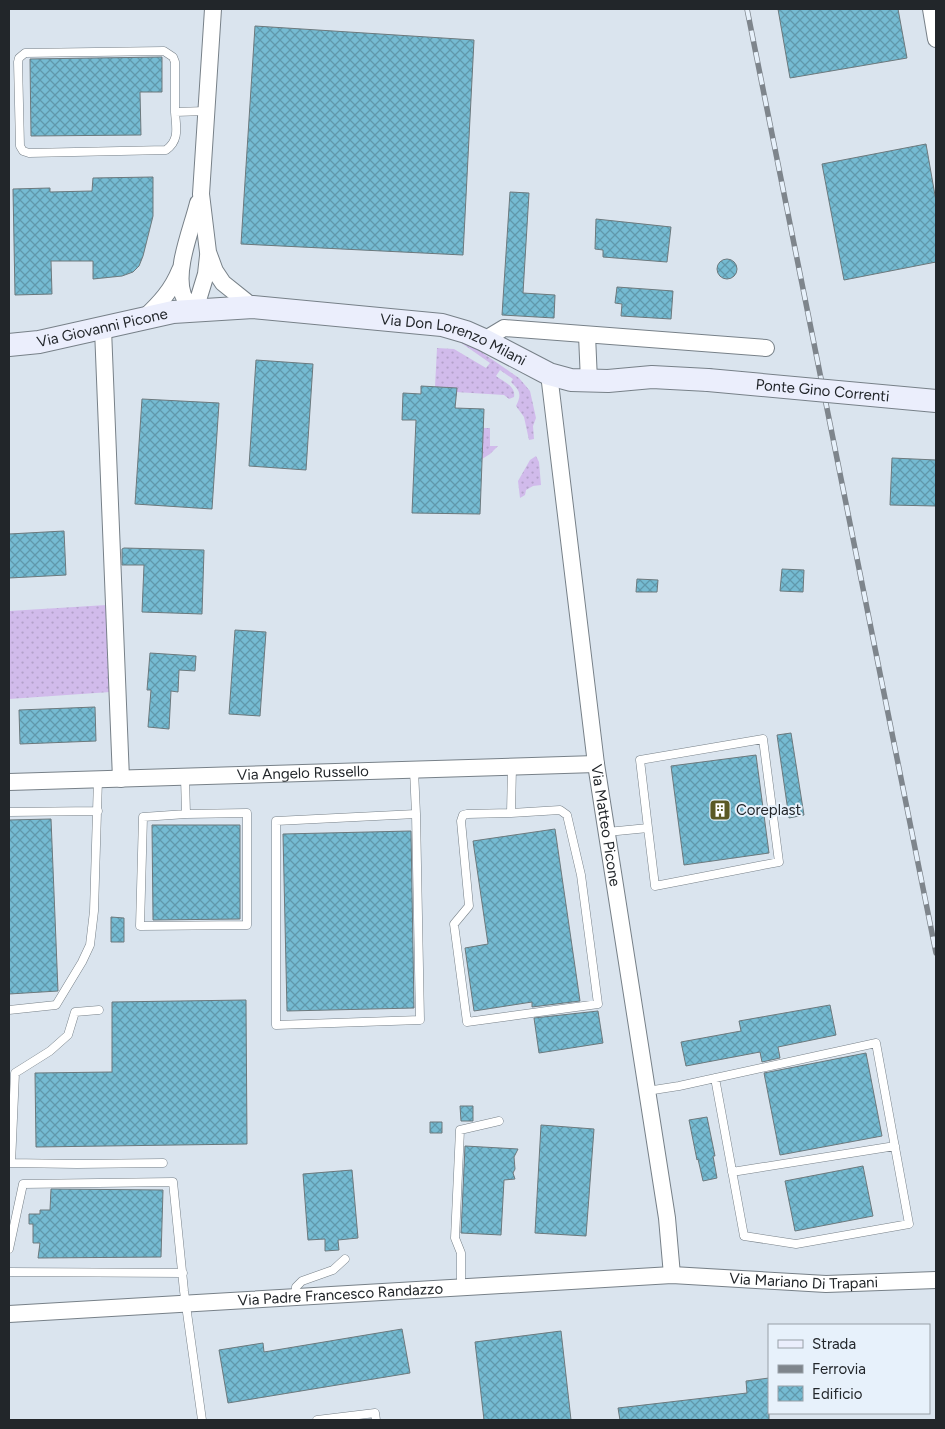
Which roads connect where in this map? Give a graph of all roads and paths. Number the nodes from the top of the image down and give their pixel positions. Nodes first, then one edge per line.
1 (213, 9) edge
2 (931, 9) edge
3 (936, 38) edge
4 (206, 111) junction
5 (176, 112) junction
6 (201, 194) junction
7 (208, 252) junction
8 (181, 266) junction
9 (253, 307) junction
10 (195, 310) junction
11 (145, 317) junction
12 (103, 329) junction
13 (587, 335) junction
14 (484, 340) junction
15 (9, 345) edge
16 (766, 348) dead end
17 (549, 374) junction
18 (708, 380) joint
19 (589, 381) junction
20 (936, 401) edge
21 (596, 764) junction
22 (512, 767) junction
23 (414, 770) junction
24 (185, 777) junction
25 (121, 779) junction
26 (98, 780) junction
27 (9, 782) edge
28 (98, 811) junction
29 (9, 812) edge
30 (511, 813) junction
31 (186, 814) junction
32 (416, 814) junction
33 (648, 828) junction
34 (607, 832) junction
35 (9, 1010) edge
36 (99, 1010) dead end
37 (715, 1078) junction
38 (647, 1091) junction
39 (499, 1121) dead end
40 (895, 1146) junction
41 (10, 1163) edge
42 (163, 1163) dead end
43 (732, 1172) junction
44 (9, 1249) edge
45 (345, 1259) dead end
46 (9, 1272) edge
47 (183, 1273) junction
48 (672, 1275) junction
49 (936, 1280) edge
50 (461, 1287) junction
51 (295, 1297) junction
52 (186, 1303) junction
53 (9, 1314) edge
54 (202, 1420) edge
55 (317, 1420) edge
56 (376, 1420) edge

1 - 4 street
2 - 3 street
4 - 5 lane
4 - 6 street
5 - 5 lane
6 - 7 street
6 - 8 street
7 - 9 street
7 - 10 street
8 - 10 street
8 - 11 street
9 - 10 street, Via Don Lorenzo Milani
9 - 14 street, Via Don Lorenzo Milani
10 - 11 street, Via Giovanni Picone
11 - 12 street, Via Giovanni Picone
12 - 15 street, Via Giovanni Picone
12 - 25 street
13 - 14 street
13 - 16 street
13 - 19 street
14 - 17 street, Via Don Lorenzo Milani
17 - 19 street, Via Don Lorenzo Milani
17 - 21 street, Via Matteo Picone
18 - 19 street, Via Don Lorenzo Milani
18 - 20 street, Ponte Gino Correnti, bridge
21 - 22 street, Via Angelo Russello
21 - 34 street, Via Matteo Picone
22 - 23 street, Via Angelo Russello
22 - 30 lane
23 - 24 street, Via Angelo Russello
23 - 32 lane
24 - 25 street, Via Angelo Russello
24 - 31 lane
25 - 26 street, Via Angelo Russello
26 - 27 street, Via Angelo Russello
26 - 28 lane
28 - 29 lane
28 - 35 lane
30 - 30 lane
31 - 31 lane
32 - 32 lane
33 - 33 lane
33 - 34 lane
34 - 38 street, Via Matteo Picone
36 - 41 lane
37 - 38 lane
37 - 40 lane
37 - 43 lane
38 - 48 street, Via Matteo Picone
39 - 50 lane
40 - 43 lane
40 - 43 lane
41 - 42 lane
44 - 47 lane
45 - 51 lane
46 - 47 lane
47 - 52 lane
48 - 49 street, Via Mariano Di Trapani
48 - 50 street, Via Padre Francesco Randazzo
50 - 51 street, Via Padre Francesco Randazzo
51 - 52 street, Via Padre Francesco Randazzo
52 - 53 street, Via Padre Francesco Randazzo
52 - 54 lane
55 - 56 lane

